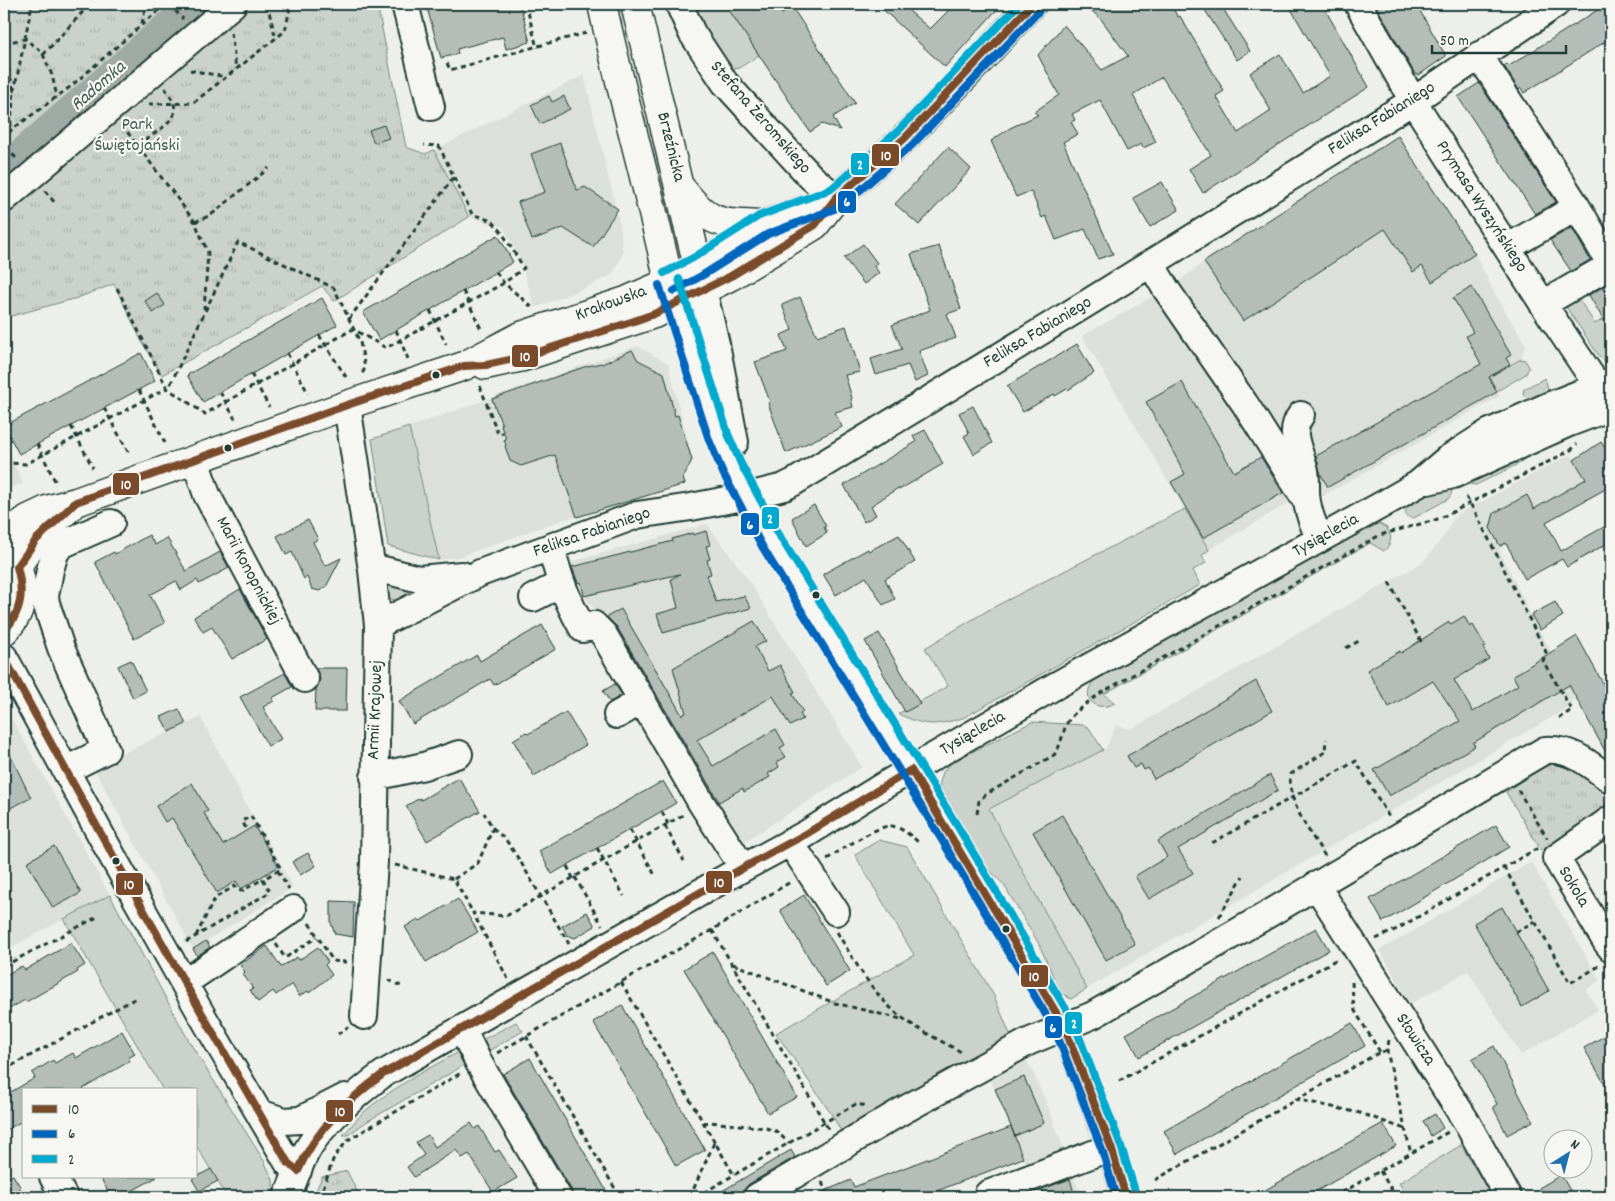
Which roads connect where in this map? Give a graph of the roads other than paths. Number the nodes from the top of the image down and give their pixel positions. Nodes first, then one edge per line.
1 (406, 4) edge
2 (602, 4) edge
3 (635, 4) edge
4 (679, 4) edge
5 (1032, 4) edge
6 (1358, 4) edge
7 (1556, 4) edge
8 (230, 6) edge
9 (1480, 55) junction
10 (1413, 101) junction
11 (431, 107) dead end
12 (680, 186) junction
13 (836, 198) junction
14 (4, 199) edge
15 (1577, 207) junction
16 (763, 225) junction
17 (1507, 248) junction
18 (1151, 264) junction
19 (1611, 265) edge
20 (701, 278) junction
21 (672, 293) junction
22 (1543, 304) junction
23 (348, 392) junction
24 (1608, 395) edge
25 (1301, 415) dead end
26 (195, 460) junction
27 (746, 493) junction
28 (76, 502) junction
29 (1307, 502) junction
30 (111, 523) dead end
31 (4, 537) edge
32 (1320, 539) junction
33 (551, 548) junction
34 (10, 558) edge
35 (372, 570) junction
36 (480, 573) junction
37 (561, 584) junction
38 (534, 598) dead end
39 (378, 625) junction
40 (4, 631) edge
41 (4, 657) edge
42 (305, 679) dead end
43 (643, 700) junction
44 (617, 715) dead end
45 (459, 754) dead end
46 (66, 770) junction
47 (911, 770) junction
48 (374, 777) junction
49 (1611, 780) edge
50 (1611, 819) edge
51 (790, 842) junction
52 (743, 868) junction
53 (1316, 885) junction
54 (298, 909) road end
55 (834, 919) road end
56 (1608, 955) edge
57 (184, 983) junction
58 (364, 1016) dead end
59 (1064, 1026) junction
60 (462, 1029) junction
61 (366, 1086) junction
62 (260, 1113) junction
63 (1111, 1147) junction
64 (298, 1171) junction
65 (988, 1194) dead end
66 (287, 1197) edge
67 (558, 1197) edge
68 (757, 1197) edge
69 (1126, 1197) edge
70 (1508, 1197) edge

1 - 11 street
2 - 21 main road, Brzeźnicka
3 - 12 main road, Brzeźnicka
4 - 13 street, Stefana Żeromskiego
5 - 13 main road, Krakowska
6 - 10 street, Prymasa Wyszyńskiego
7 - 9 street, Feliksa Fabianiego
8 - 14 street
9 - 10 street, Feliksa Fabianiego
9 - 15 street
10 - 17 street, Prymasa Wyszyńskiego
10 - 18 street, Feliksa Fabianiego
12 - 16 main road
12 - 20 main road, Brzeźnicka
13 - 16 main road, Krakowska
13 - 20 main road, Krakowska
15 - 17 street
15 - 19 street
16 - 20 main road, Krakowska
17 - 22 street, Prymasa Wyszyńskiego
18 - 27 street, Feliksa Fabianiego
18 - 29 street
19 - 22 street
20 - 21 main road, Krakowska
20 - 27 street
21 - 23 main road, Krakowska
21 - 27 street
22 - 24 street, Prymasa Wyszyńskiego
23 - 26 main road, Krakowska
23 - 35 street, Armii Krajowej
24 - 32 street, Tysiąclecia
25 - 29 street
26 - 28 main road, Krakowska
26 - 42 street, Marii Konopnickiej
27 - 33 street, Feliksa Fabianiego
27 - 47 street
28 - 31 main road, Krakowska
28 - 34 main road, Krakowska
29 - 32 street
30 - 46 street
32 - 47 street, Tysiąclecia
33 - 36 street, Feliksa Fabianiego
33 - 37 street
34 - 40 main road
35 - 36 street, Feliksa Fabianiego
35 - 39 street, Armii Krajowej
36 - 39 street, Feliksa Fabianiego
37 - 38 street
37 - 43 street
39 - 48 street, Armii Krajowej
41 - 46 street
43 - 44 street
43 - 52 street
45 - 48 street
46 - 57 street
47 - 51 street, Tysiąclecia
47 - 59 street
48 - 58 street, Armii Krajowej
49 - 53 street
50 - 56 street, Sokola
51 - 52 street, Tysiąclecia
51 - 55 street
52 - 60 street, Tysiąclecia
53 - 59 street
53 - 70 street, Słowicza
54 - 57 street
57 - 62 street
59 - 63 street
59 - 68 street
60 - 61 street, Tysiąclecia
60 - 67 street
61 - 62 street
61 - 64 street, Tysiąclecia
62 - 64 street
63 - 65 street
63 - 69 street
64 - 66 street

